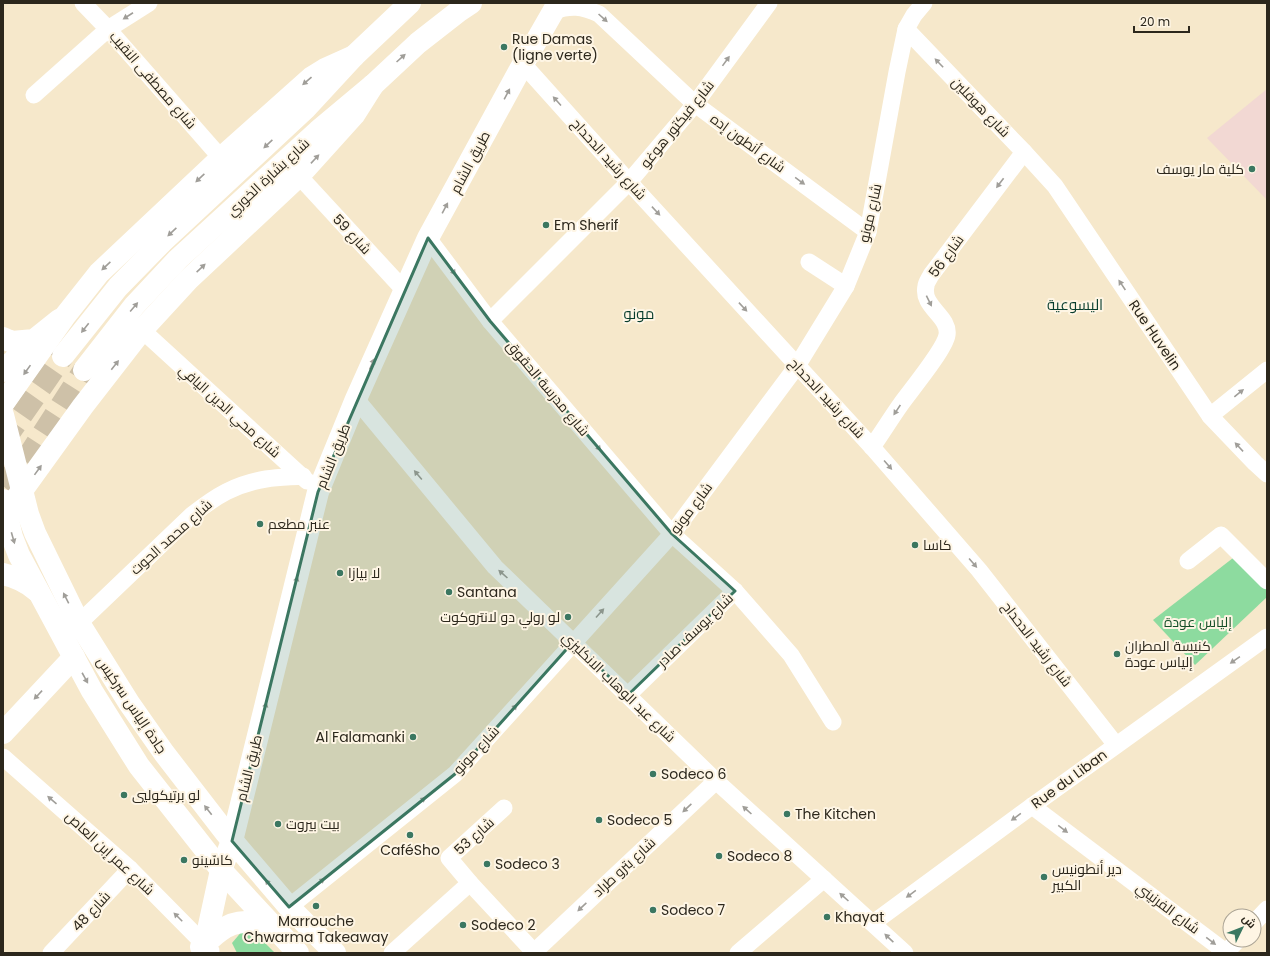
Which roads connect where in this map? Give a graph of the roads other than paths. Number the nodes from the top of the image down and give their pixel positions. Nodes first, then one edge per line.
1 (83, 3) edge
2 (149, 3) edge
3 (410, 3) edge
4 (471, 3) edge
5 (769, 3) edge
6 (924, 3) edge
7 (556, 7) edge
8 (108, 29) junction
9 (906, 29) junction
10 (354, 56) junction
11 (523, 64) junction
12 (373, 84) junction
13 (34, 95) dead end
14 (695, 104) junction
15 (1024, 152) junction
16 (221, 158) junction
17 (298, 176) junction
18 (629, 182) junction
19 (1055, 186) joint
20 (868, 232) junction
21 (428, 238) junction
22 (810, 262) dead end
23 (846, 286) junction
24 (405, 291) junction
25 (65, 316) junction
26 (490, 321) junction
27 (142, 330) junction
28 (3, 338) edge
29 (34, 340) junction
30 (63, 356) tunnel mouth
31 (798, 366) junction
32 (84, 370) tunnel mouth
33 (1267, 370) edge
34 (3, 371) edge
35 (356, 399) junction
36 (3, 404) edge
37 (3, 415) edge
38 (1210, 416) junction
39 (872, 447) junction
40 (1267, 474) edge
41 (303, 476) junction
42 (22, 491) junction
43 (318, 492) junction
44 (4, 510) edge
45 (672, 534) junction
46 (1188, 561) dead end
47 (3, 574) edge
48 (1267, 581) edge
49 (735, 591) junction
50 (40, 593) junction
51 (78, 623) junction
52 (574, 642) junction
53 (1264, 644) edge
54 (74, 657) junction
55 (628, 695) junction
56 (834, 722) dead end
57 (3, 733) edge
58 (1116, 745) junction
59 (3, 757) edge
60 (716, 781) junction
61 (1032, 806) junction
62 (504, 808) dead end
63 (232, 841) junction
64 (130, 869) junction
65 (221, 870) junction
66 (824, 879) junction
67 (470, 883) junction
68 (289, 907) junction
69 (873, 923) junction
70 (282, 936) junction
71 (1222, 942) edge
72 (204, 951) edge
73 (51, 953) edge
74 (298, 953) edge
75 (334, 953) edge
76 (392, 953) edge
77 (533, 953) edge
78 (738, 953) edge
79 (905, 953) edge

1 - 8 street, شارع مصطفى النقيب
2 -> 8 street
3 - 10 main road, شارع بشارة الخوري
12 -> 4 main road, شارع بشارة الخوري
14 -> 5 street, شارع فيكتور هوغو
6 - 9 street, شارع مونو
7 - 11 main road, طريق الشام
7 -> 14 street, شارع أنطون إده
8 - 13 street
8 - 16 street, شارع مصطفى النقيب
15 -> 9 street, شارع هوفلين
9 - 20 street, شارع مونو
10 -> 16 main road
10 -> 30 main road, شارع بشارة الخوري
18 -> 11 street, شارع رشيد الدحداح
21 -> 11 main road, طريق الشام
17 -> 12 main road
32 -> 12 main road, شارع بشارة الخوري
14 - 18 street, شارع فيكتور هوغو
14 -> 20 street, شارع أنطون إده
15 - 19 street, شارع هوفلين
15 -> 39 street, شارع 56
16 -> 25 main road
17 - 24 street, شارع 59
27 -> 17 main road
18 - 26 street, شارع فيكتور هوغو
18 -> 31 street, شارع رشيد الدحداح
38 -> 19 street, Rue Huvelin
20 - 23 street, شارع مونو
21 - 24 main road, طريق الشام
21 -> 26 street, شارع مدرسة الحقوق
22 - 23 street
23 - 31 street, شارع مونو
35 -> 24 main road, طريق الشام
25 - 29 main road
25 -> 36 main road
26 -> 45 street, شارع مدرسة الحقوق
27 - 41 street, شارع محي الدين اليافي
42 -> 27 main road
28 - 29 main road
29 - 34 main road
31 - 39 street, شارع رشيد الدحداح
31 - 45 street, شارع مونو
38 -> 33 street
35 - 43 main road, طريق الشام
52 -> 35 street, شارع عبد الوهاب الانكليزي
37 - 42 main road, جادة إلياس سركيس
40 -> 38 street, Rue Huvelin
39 -> 58 street, شارع رشيد الدحداح
41 - 43 street, شارع محي الدين اليافي
41 - 51 street, شارع محمد الحوت
42 - 44 main road
51 -> 42 main road, جادة إلياس سركيس
63 -> 43 main road, طريق الشام
44 -> 50 main road, جادة إلياس سركيس
45 - 49 street, شارع يوسف صادر
52 -> 45 street, شارع مونو
46 - 48 street
47 - 50 main road
49 - 55 street, شارع يوسف صادر
49 - 56 street
50 - 54 main road, جادة إلياس سركيس
63 -> 51 main road, جادة إلياس سركيس
52 - 55 street, شارع عبد الوهاب الانكليزي
68 -> 52 street, شارع مونو
53 -> 58 street, Rue du Liban
54 -> 57 main road
54 -> 65 main road, جادة إلياس سركيس
55 - 60 street, شارع عبد الوهاب الانكليزي
58 - 61 street, Rue du Liban
64 -> 59 street, شارع عمر إبن العاص
66 -> 60 street, شارع عبد الوهاب الانكليزي
60 -> 77 street, شارع بترو طراد
61 -> 69 street, Rue du Liban
61 -> 71 street, شارع الفرنيني
62 - 67 street, شارع 53
63 - 65 main road, طريق الشام
68 -> 63 main road, جادة إلياس سركيس
72 -> 64 street, شارع عمر إبن العاص
64 - 73 street, شارع 48
65 - 70 main road, جادة إلياس سركيس
65 - 72 main road, طريق الشام
69 -> 66 street, شارع عبد الوهاب الانكليزي
66 - 78 street
67 - 76 street
67 - 77 street, شارع 53
68 - 75 main road, جادة إلياس سركيس
79 -> 69 street, شارع عبد الوهاب الانكليزي
70 - 72 main road
70 - 74 main road, جادة إلياس سركيس

